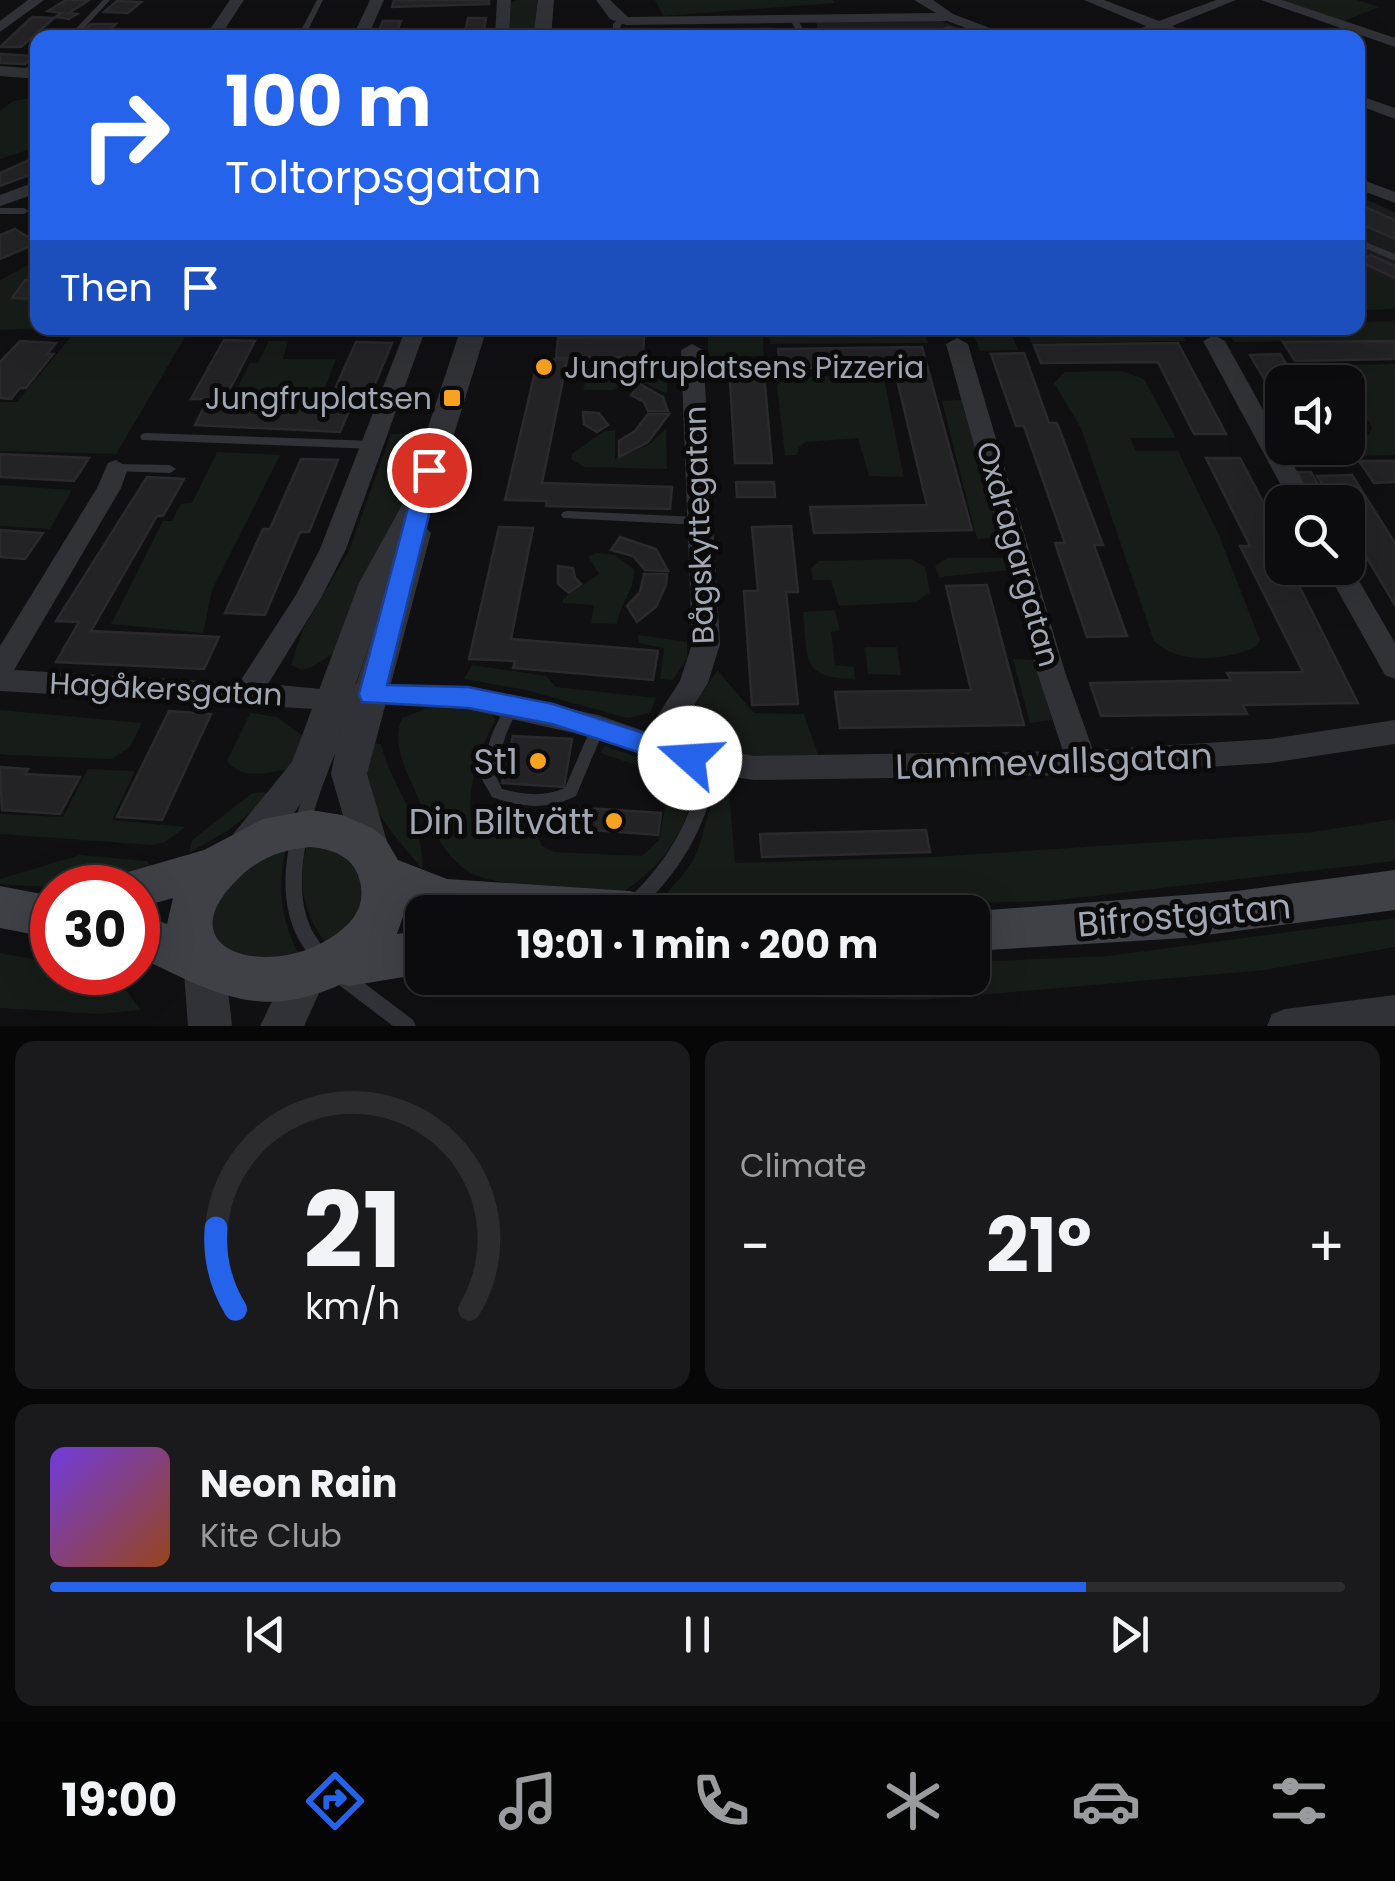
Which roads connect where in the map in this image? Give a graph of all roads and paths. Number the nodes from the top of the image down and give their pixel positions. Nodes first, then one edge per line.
1 (37, 0) edge
2 (108, 0) edge
3 (237, 0) edge
4 (320, 0) edge
5 (376, 0) edge
6 (504, 0) edge
7 (546, 0) edge
8 (602, 0) edge
9 (921, 0) edge
10 (1092, 0) edge
11 (1229, 0) edge
12 (1268, 0) edge
13 (948, 18) junction
14 (794, 20) junction
15 (1159, 26) junction
16 (0, 28) edge
17 (78, 30) edge
18 (216, 30) edge
19 (304, 30) edge
20 (362, 30) edge
21 (502, 30) edge
22 (543, 30) edge
23 (618, 30) edge
24 (800, 30) edge
25 (985, 30) edge
26 (1148, 30) edge
27 (1169, 30) edge
28 (1357, 30) edge
29 (1365, 33) edge
30 (1395, 43) edge
31 (30, 70) edge
32 (0, 72) edge
33 (1365, 103) edge
34 (1395, 114) edge
35 (1365, 186) edge
36 (30, 189) edge
37 (1395, 198) edge
38 (0, 201) edge
39 (0, 211) edge
40 (24, 211) dead end
41 (1365, 245) edge
42 (1395, 258) edge
43 (413, 335) edge
44 (472, 335) edge
45 (1214, 341) dead end
46 (958, 344) dead end
47 (692, 357) joint
48 (593, 364) dead end
49 (146, 438) dead end
50 (374, 444) junction
51 (116, 468) joint
52 (170, 469) dead end
53 (1293, 485) edge
54 (418, 505) junction
55 (567, 516) dead end
56 (700, 520) junction
57 (1348, 585) edge
58 (1395, 667) edge
59 (0, 670) edge
60 (0, 680) edge
61 (372, 694) junction
62 (246, 696) junction
63 (332, 699) junction
64 (512, 706) junction
65 (598, 727) junction
66 (1395, 732) edge
67 (654, 746) junction
68 (1082, 763) junction
69 (711, 764) junction
70 (301, 829) junction
71 (236, 854) junction
72 (377, 864) junction
73 (160, 880) edge
74 (1395, 890) edge
75 (438, 895) edge
76 (647, 895) edge
77 (30, 902) edge
78 (0, 904) edge
79 (30, 912) edge
80 (990, 929) edge
81 (160, 945) edge
82 (405, 958) edge
83 (201, 966) junction
84 (317, 988) edge
85 (1376, 1018) edge
86 (210, 1026) edge
87 (407, 1026) edge
88 (1285, 1026) edge

1 - 16 street
2 - 17 lane
3 - 18 street
4 - 19 lane
5 - 20 street
6 - 21 street
7 - 22 street
8 - 23 street
9 - 13 street
10 - 15 street
11 - 15 street
12 - 28 street
13 - 14 street
13 - 25 street
14 - 23 street
14 - 24 lane
15 - 26 street
15 - 27 street
29 - 30 street
31 - 32 street
33 - 34 street
35 - 37 street
36 - 38 street
39 - 40 lane
41 - 42 lane
43 - 50 street
44 - 54 street
45 - 53 street
46 - 68 street, Oxdragargatan
47 - 48 lane
47 - 56 street, Bågskyttegatan
49 - 50 lane
50 - 62 street
51 - 52 lane
51 - 59 street
54 - 61 street
54 - 63 street
54 - 70 lane
55 - 56 lane
56 - 67 street, Bågskyttegatan
57 - 58 street
60 - 62 street, Hagåkersgatan
61 - 64 street, Lammevallsgatan
61 - 72 street
62 - 63 street, Hagåkersgatan
63 - 71 street
64 - 65 street, Lammevallsgatan
64 - 65 lane
65 - 67 street, Lammevallsgatan
66 - 68 street, Lammevallsgatan
67 - 69 street, Lammevallsgatan
68 - 69 street, Lammevallsgatan
69 - 76 lane
70 - 71 main road
70 - 72 main road
70 - 84 lane
71 - 73 main road
71 - 83 main road
72 - 75 main road
72 - 84 main road
74 - 80 main road, Bifrostgatan
77 - 78 main road
78 - 79 main road
81 - 83 main road
82 - 84 main road
83 - 84 main road
83 - 86 street
84 - 87 lane
85 - 88 street

